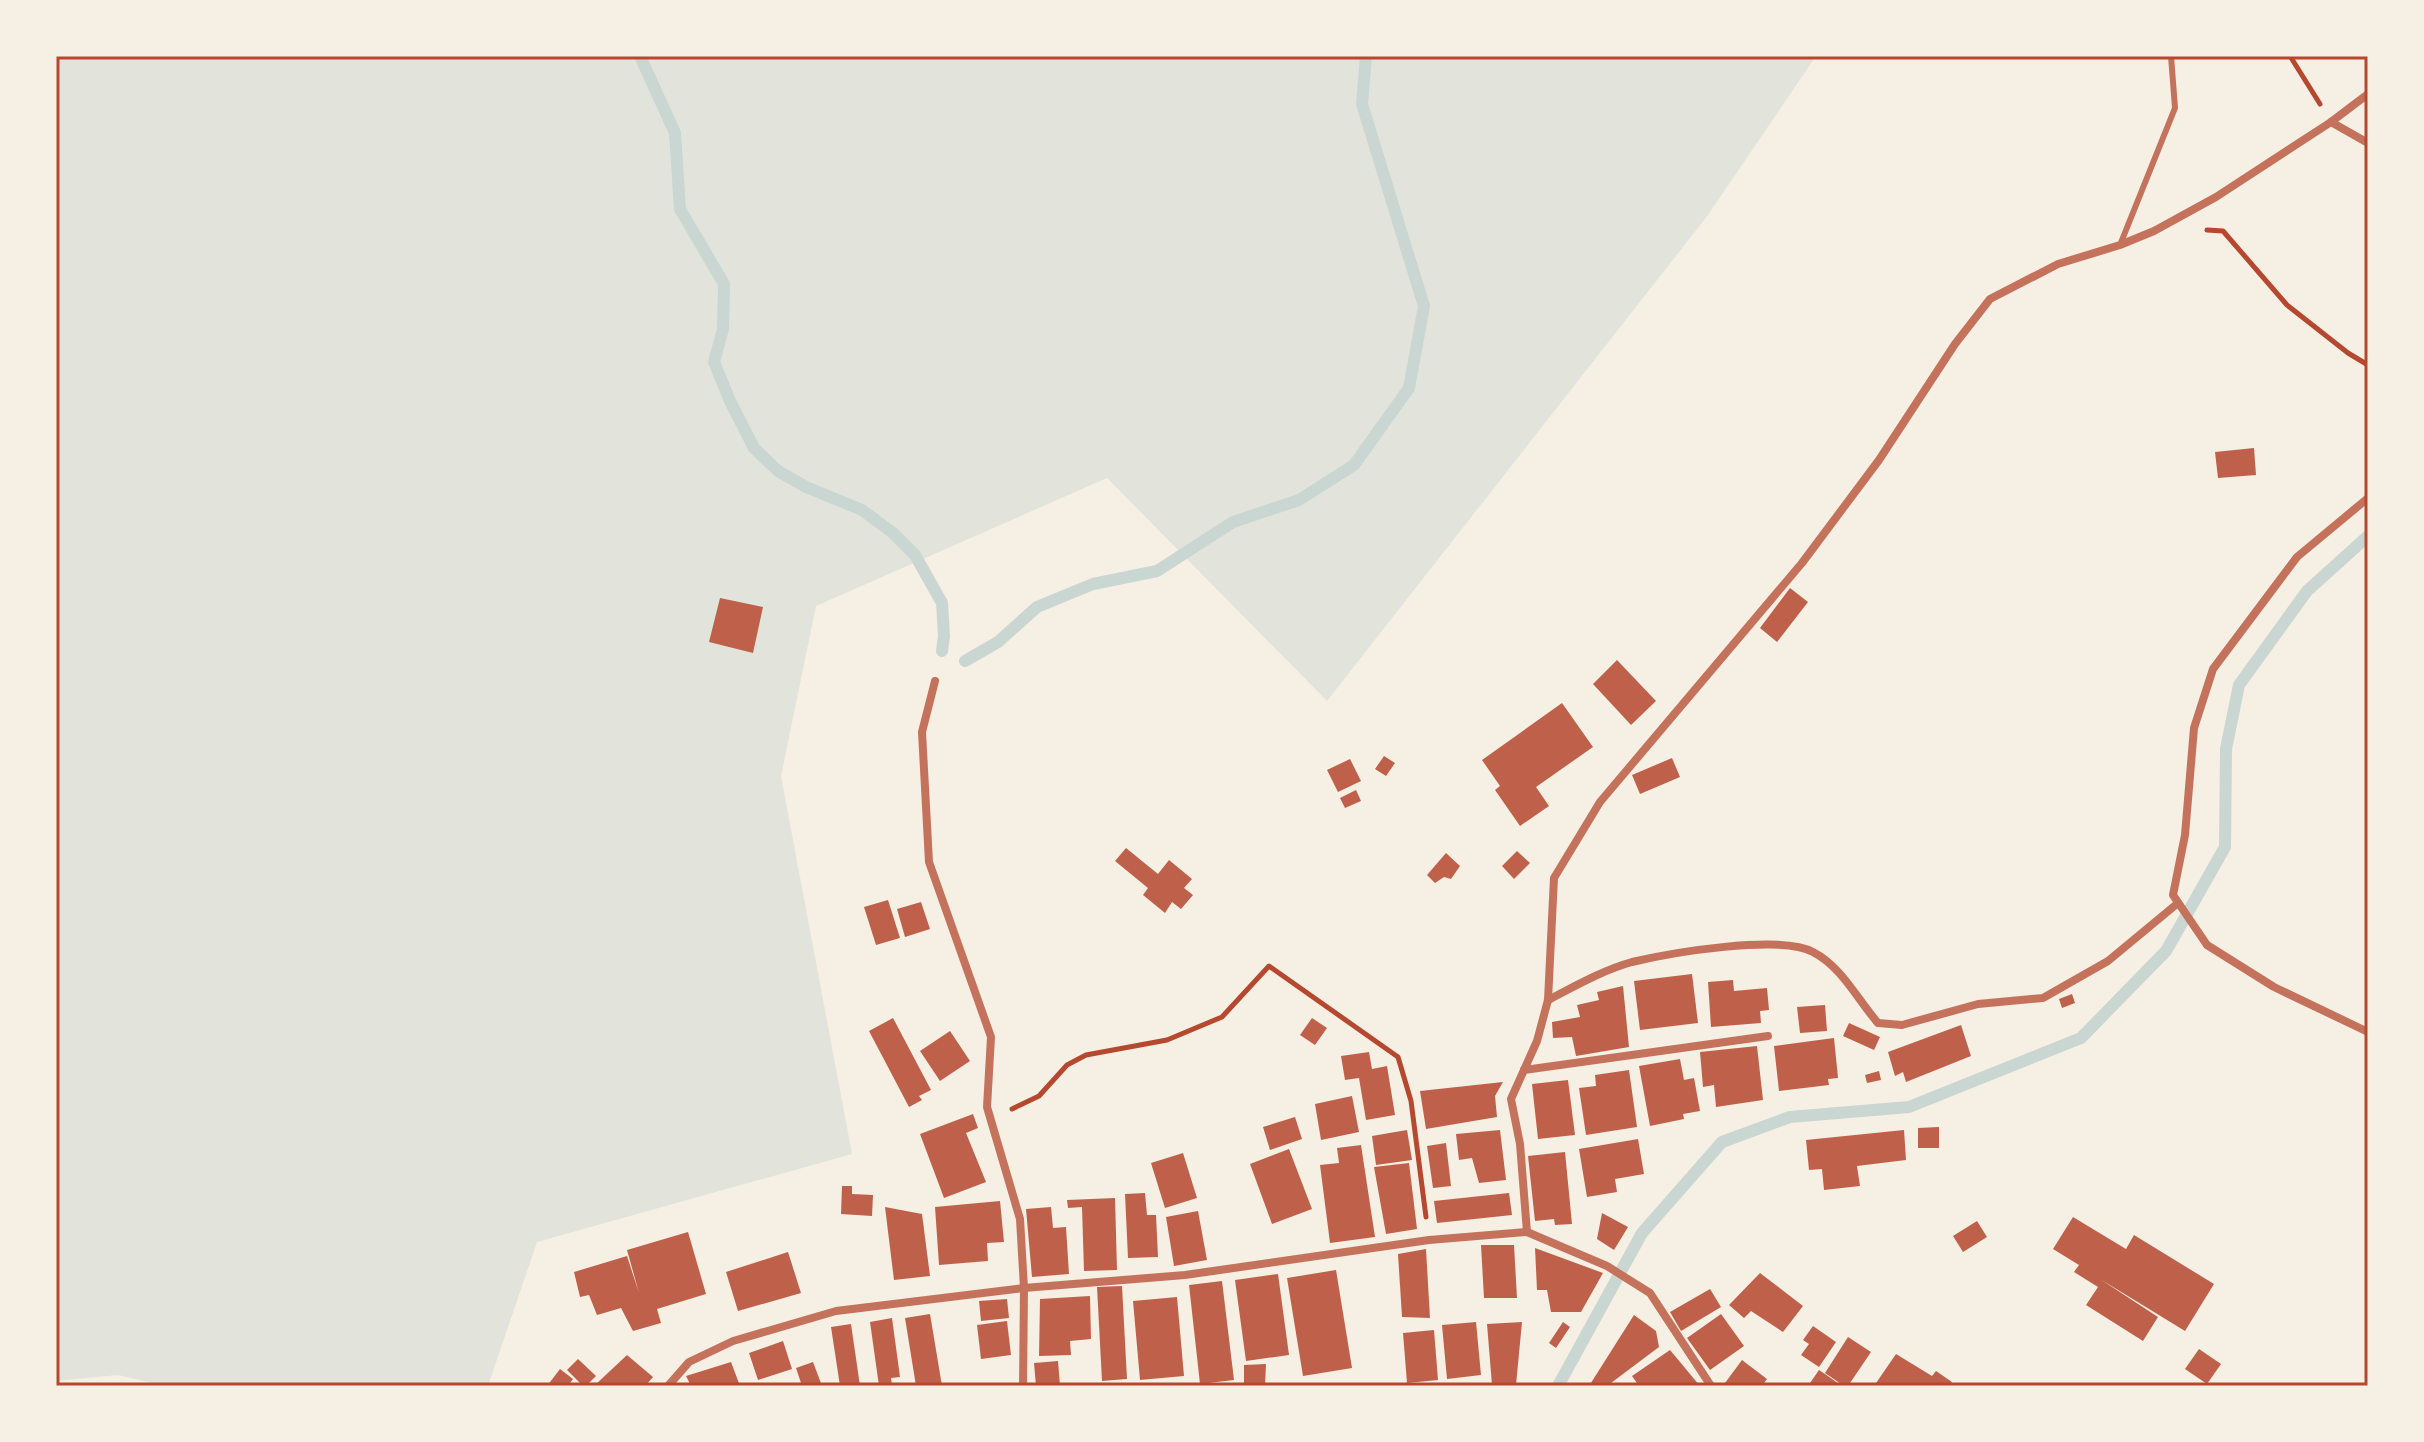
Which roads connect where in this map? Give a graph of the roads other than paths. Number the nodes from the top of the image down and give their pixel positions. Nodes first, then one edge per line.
1 (2171, 56) edge
2 (2368, 94) edge
3 (2331, 122) junction
4 (2368, 143) edge
5 (2120, 245) junction
6 (2368, 498) edge
7 (935, 681) dead end
8 (2178, 903) junction
9 (1548, 1000) junction
10 (2368, 1032) edge
11 (1768, 1036) dead end
12 (1524, 1070) junction
13 (1527, 1232) junction
14 (1024, 1288) junction
15 (668, 1386) edge
16 (1023, 1386) edge
17 (1711, 1386) edge

1 - 5 lane
2 - 3 street
3 - 4 street
3 - 5 street
5 - 9 street
6 - 8 street
7 - 14 street
8 - 9 street
8 - 10 street
9 - 12 street
11 - 12 street
12 - 13 street
13 - 14 street
13 - 17 street
14 - 15 street
14 - 16 street

